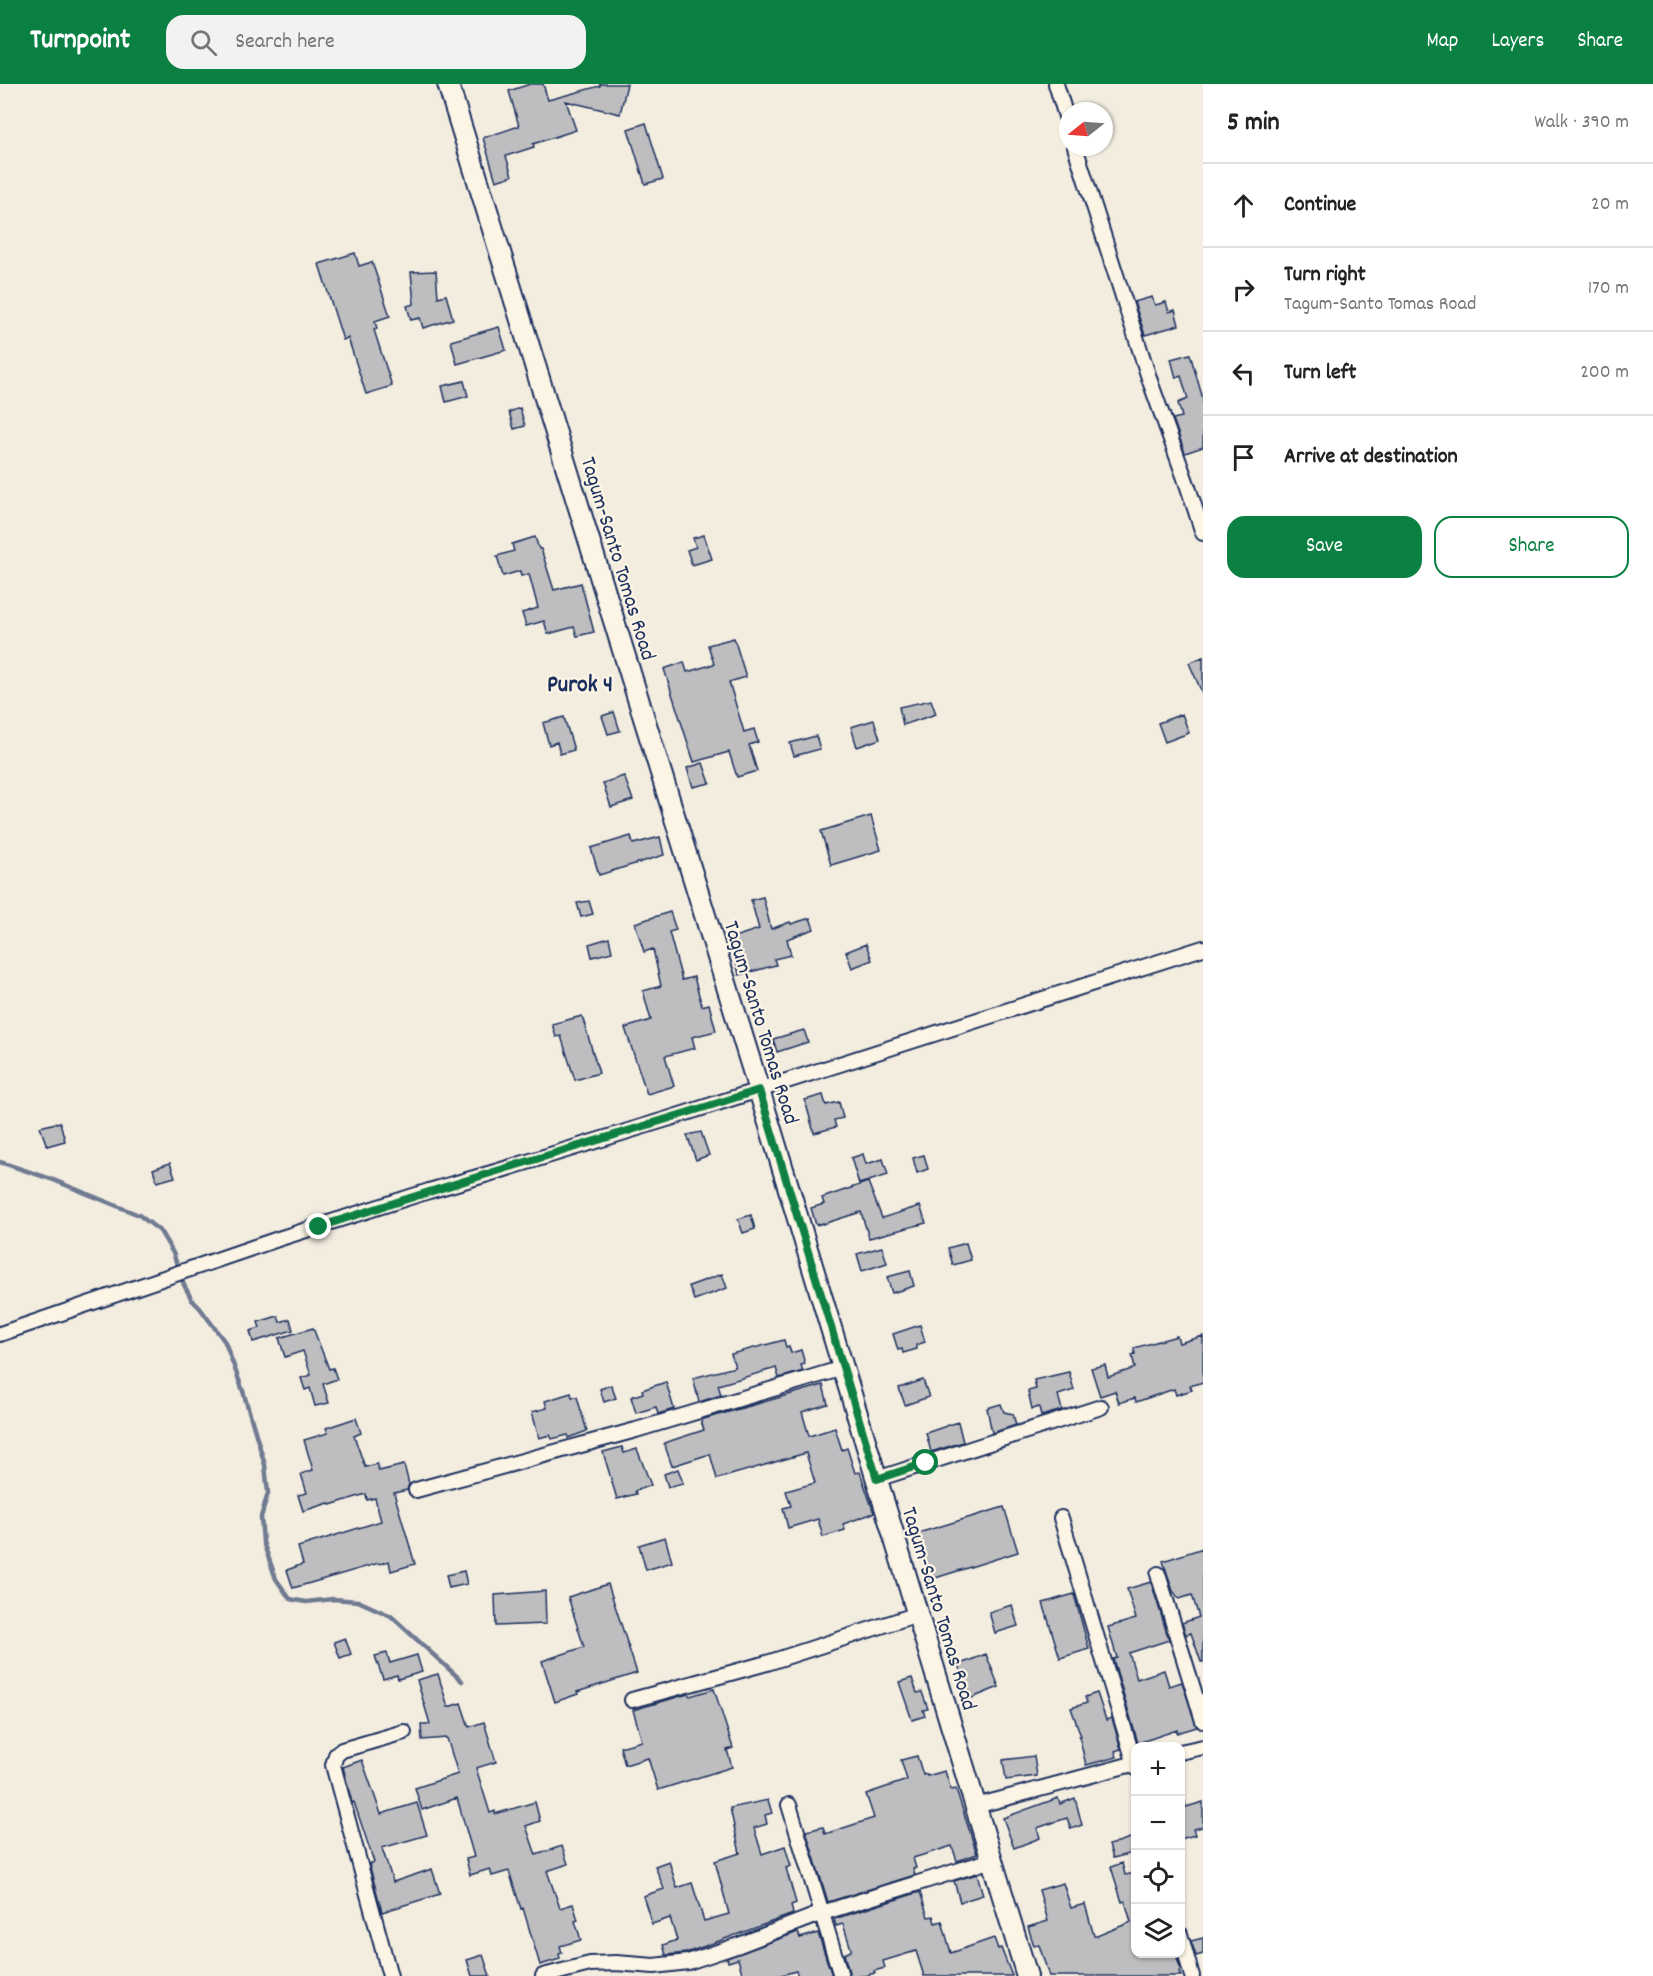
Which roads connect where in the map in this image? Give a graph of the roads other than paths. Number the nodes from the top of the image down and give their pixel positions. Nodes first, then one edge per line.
1 (448, 84) edge
2 (1056, 84) edge
3 (1062, 102) edge
4 (1079, 156) edge
5 (1203, 533) edge
6 (1203, 948) edge
7 (759, 1090) junction
8 (0, 1334) edge
9 (843, 1368) junction
10 (1101, 1407) dead end
11 (877, 1479) junction
12 (416, 1490) dead end
13 (1061, 1518) dead end
14 (1158, 1574) dead end
15 (918, 1614) junction
16 (632, 1700) dead end
17 (1203, 1721) edge
18 (404, 1732) dead end
19 (1203, 1747) edge
20 (1185, 1751) edge
21 (1131, 1752) edge
22 (1131, 1766) edge
23 (789, 1805) dead end
24 (976, 1806) junction
25 (992, 1860) junction
26 (822, 1913) junction
27 (1185, 1946) edge
28 (1195, 1970) edge
29 (390, 1976) edge
30 (543, 1976) edge
31 (841, 1976) edge
32 (1027, 1976) edge

1 - 7 main road, Tagum-Santo Tomas Road
2 - 3 street
4 - 5 street
6 - 7 street
7 - 8 street
7 - 9 main road, Tagum-Santo Tomas Road
9 - 11 main road, Tagum-Santo Tomas Road
9 - 12 street
10 - 11 street
11 - 15 main road, Tagum-Santo Tomas Road
13 - 21 street
14 - 17 street
15 - 16 street
15 - 24 main road, Tagum-Santo Tomas Road
18 - 29 street
19 - 20 street
22 - 24 street
23 - 26 street
24 - 25 main road, Tagum-Santo Tomas Road
25 - 26 street
25 - 32 main road, Tagum-Santo Tomas Road
26 - 30 street
26 - 31 street
27 - 28 street

